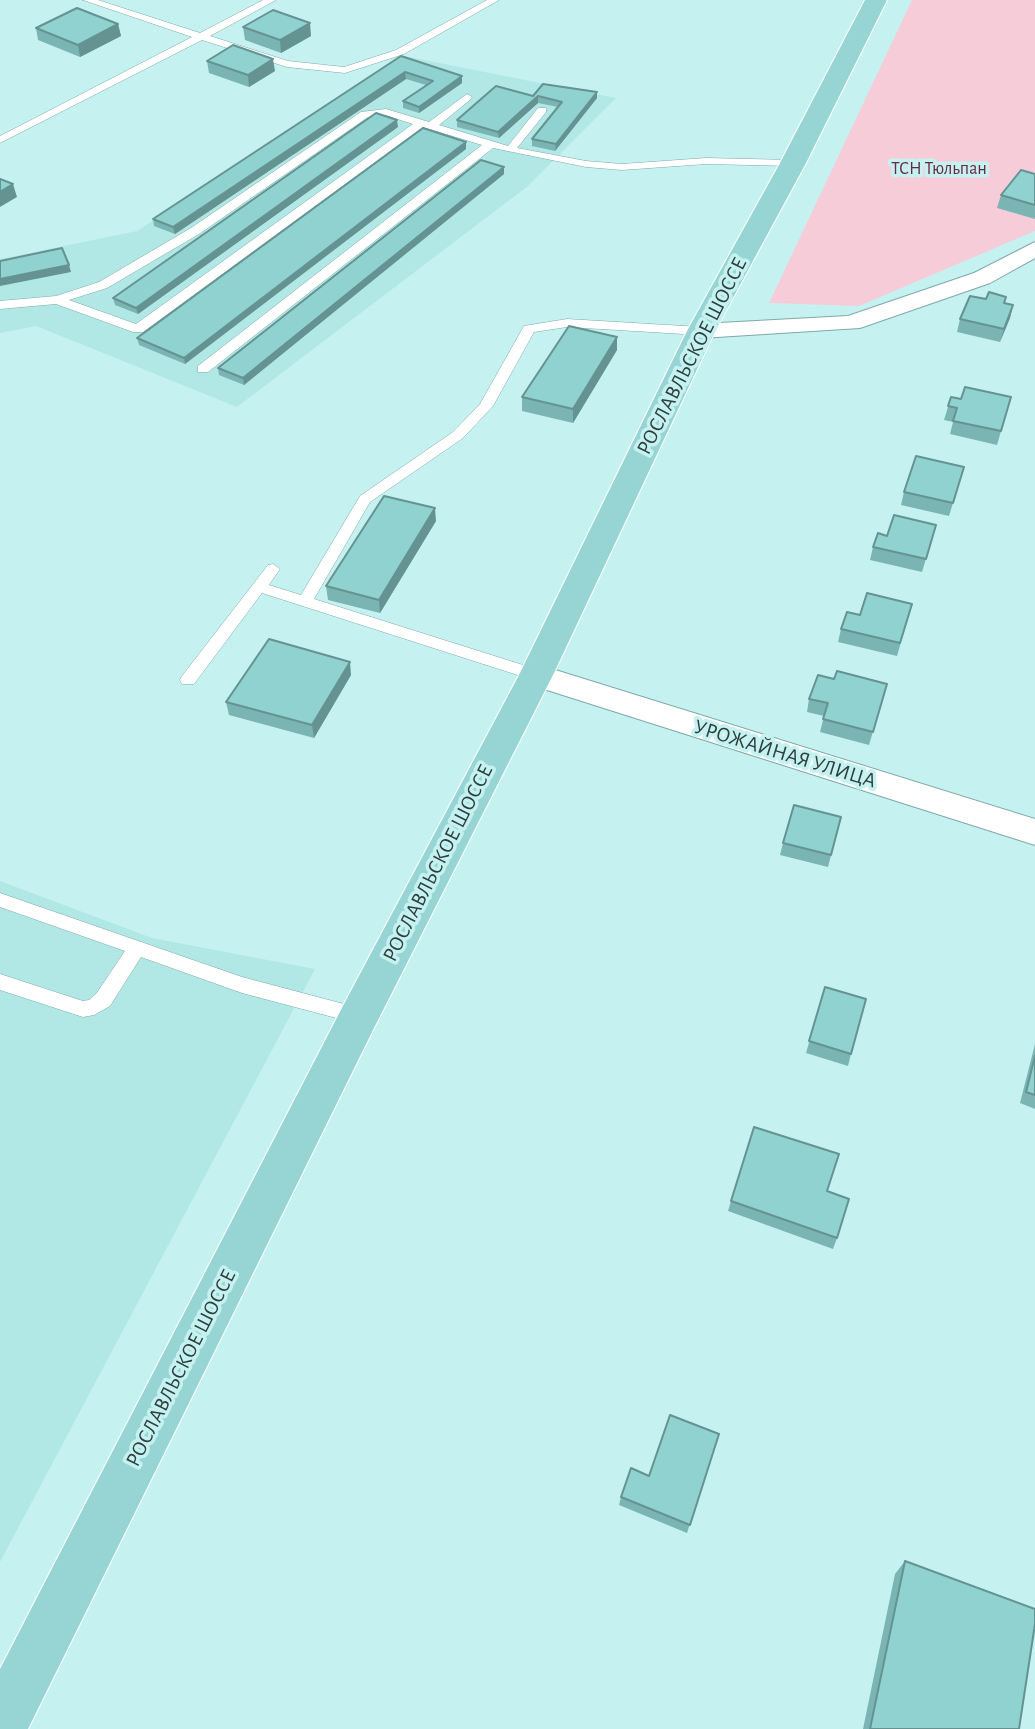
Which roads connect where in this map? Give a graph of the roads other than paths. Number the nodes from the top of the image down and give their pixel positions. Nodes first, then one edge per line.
1 (88, 0) edge
2 (271, 0) edge
3 (494, 0) edge
4 (876, 0) edge
5 (200, 37) junction
6 (467, 97) dead end
7 (542, 110) edge
8 (426, 124) junction
9 (0, 140) edge
10 (491, 144) junction
11 (510, 150) junction
12 (793, 163) junction
13 (1035, 249) edge
14 (57, 300) junction
15 (0, 305) edge
16 (701, 331) junction
17 (203, 369) dead end
18 (272, 569) dead end
19 (259, 587) junction
20 (306, 600) junction
21 (536, 675) junction
22 (188, 680) dead end
23 (1035, 832) edge
24 (0, 900) edge
25 (138, 948) junction
26 (0, 982) edge
27 (359, 1016) junction
28 (0, 1726) edge

1 - 5 lane
2 - 5 lane
3 - 5 lane
4 - 12 main road, РОСЛАВЛЬСКОЕ ШОССЕ
5 - 9 lane
6 - 8 lane
7 - 11 lane
8 - 10 lane
8 - 14 lane
8 - 14 lane
10 - 11 lane
10 - 17 lane
11 - 12 lane
12 - 16 main road, РОСЛАВЛЬСКОЕ ШОССЕ
13 - 16 street
14 - 15 lane
16 - 20 lane
16 - 21 main road, РОСЛАВЛЬСКОЕ ШОССЕ
18 - 19 lane
19 - 20 lane
19 - 22 lane
20 - 21 lane
21 - 23 street, УРОЖАЙНАЯ УЛИЦА
21 - 27 main road, РОСЛАВЛЬСКОЕ ШОССЕ
24 - 25 lane
25 - 26 lane
25 - 27 lane
27 - 28 main road, РОСЛАВЛЬСКОЕ ШОССЕ

